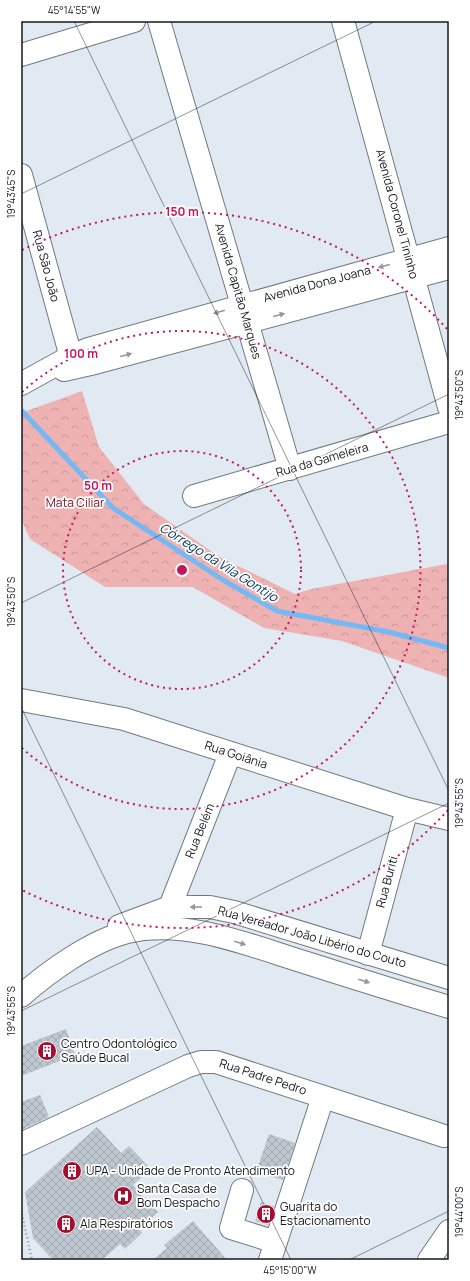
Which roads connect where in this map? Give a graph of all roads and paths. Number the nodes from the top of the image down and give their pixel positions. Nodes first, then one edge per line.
1 (134, 21) edge
2 (159, 21) edge
3 (343, 21) edge
4 (21, 56) edge
5 (21, 175) edge
6 (449, 248) edge
7 (412, 268) junction
8 (449, 268) edge
9 (245, 314) junction
10 (72, 363) junction
11 (21, 384) edge
12 (449, 406) edge
13 (449, 422) edge
14 (290, 469) junction
15 (194, 496) dead end
16 (21, 700) edge
17 (230, 754) junction
18 (407, 809) junction
19 (449, 819) edge
20 (170, 907) junction
21 (164, 929) junction
22 (106, 936) junction
23 (368, 954) junction
24 (449, 978) edge
25 (21, 982) edge
26 (21, 996) edge
27 (449, 1007) edge
28 (323, 1097) junction
29 (444, 1136) dead end
30 (21, 1144) edge
31 (242, 1190) dead end
32 (21, 1210) edge
33 (449, 1231) edge
34 (273, 1251) edge
35 (434, 1258) edge
36 (32, 1260) edge

1 - 4 street
2 - 9 street, Avenida Capitão Marques
3 - 7 street, Avenida Coronel Tininho
5 - 10 street, Rua São João
6 - 7 street, Avenida Dona Joana
7 - 8 street, Avenida Dona Joana
7 - 9 street, Avenida Dona Joana
7 - 12 street, Avenida Coronel Tininho
9 - 10 street, Avenida Dona Joana
9 - 14 street, Avenida Capitão Marques
10 - 11 street, Avenida Dona Joana
13 - 14 street, Rua da Gameleira
14 - 15 street, Rua da Gameleira
16 - 17 street, Rua Goiânia
17 - 18 street, Rua Goiânia
17 - 20 street, Rua Belém
18 - 19 street, Rua Goiânia
18 - 23 street, Rua Buriti
20 - 21 street, Rua Belém
20 - 22 street, Rua Vereador João Libério do Couto
23 -> 20 street, Rua Vereador João Libério do Couto
21 - 22 street, Rua Vereador João Libério do Couto
21 -> 27 street, Rua Vereador João Libério do Couto
22 - 25 street
22 - 26 street
23 - 24 street, Rua Vereador João Libério do Couto
28 - 29 street, Rua Padre Pedro
28 - 30 street, Rua Padre Pedro
28 - 34 street
31 - 34 street
32 - 36 path
33 - 35 street

